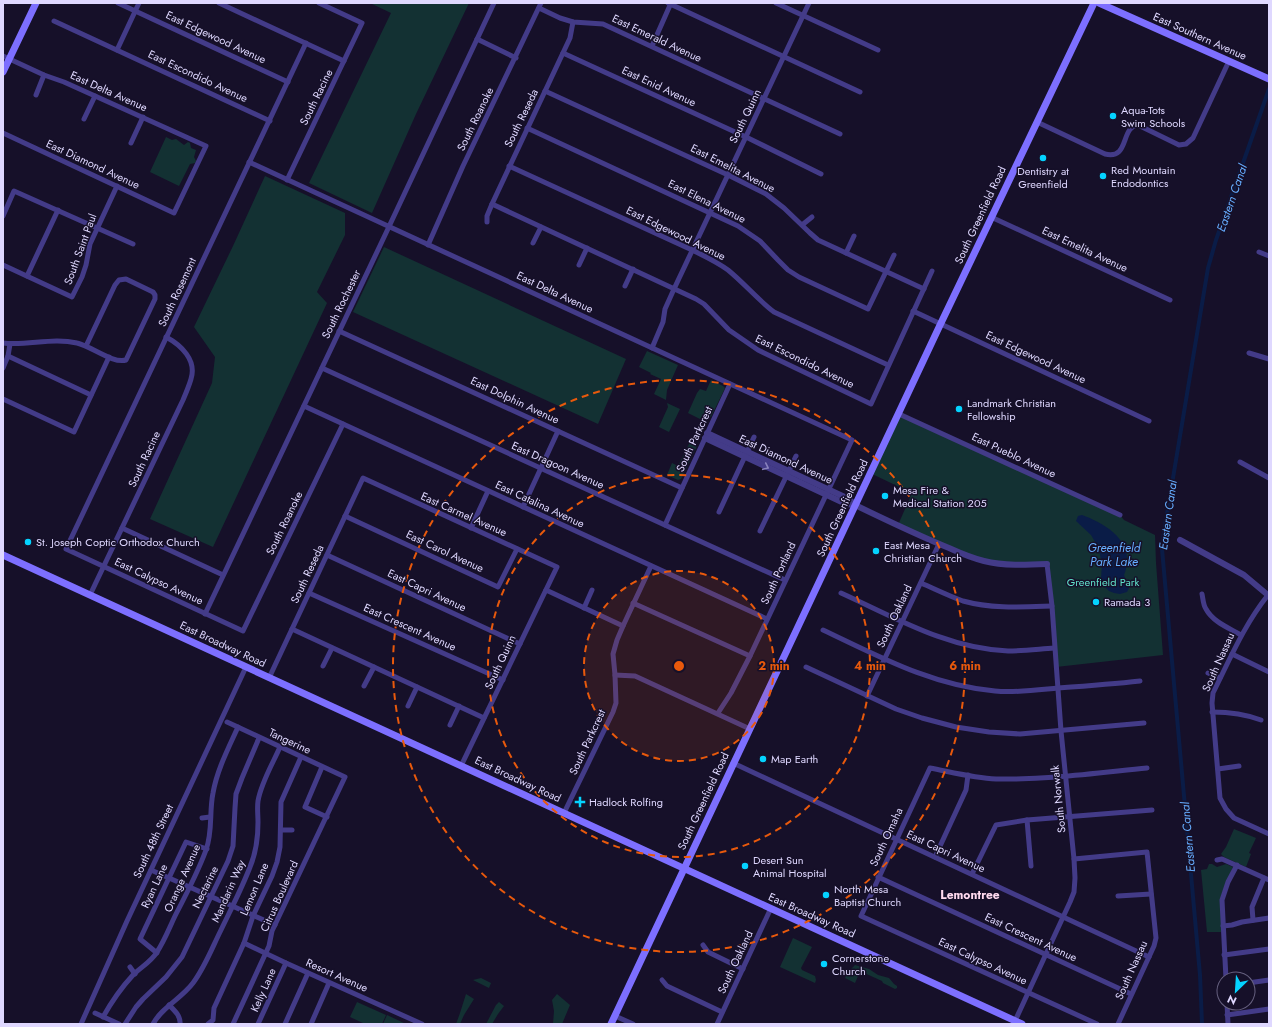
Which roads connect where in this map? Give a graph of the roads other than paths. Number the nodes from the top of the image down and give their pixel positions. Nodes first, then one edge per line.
1 (36, 3) edge
2 (118, 3) edge
3 (139, 3) edge
4 (219, 3) edge
5 (319, 3) edge
6 (493, 3) edge
7 (670, 3) edge
8 (776, 3) edge
9 (809, 3) edge
10 (1094, 3) edge
11 (1100, 3) edge
12 (540, 6) edge
13 (135, 11) junction
14 (803, 16) junction
15 (54, 21) dead end
16 (574, 22) junction
17 (477, 39) junction
18 (306, 43) junction
19 (652, 46) junction
20 (117, 50) junction
21 (878, 50) dead end
22 (563, 53) junction
23 (784, 57) junction
24 (6, 58) edge
25 (516, 58) junction
26 (344, 61) junction
27 (1230, 61) junction
28 (3, 72) edge
29 (44, 76) junction
30 (1268, 79) edge
31 (288, 82) junction
32 (545, 91) junction
33 (860, 92) dead end
34 (36, 96) dead end
35 (95, 96) junction
36 (764, 98) junction
37 (143, 117) junction
38 (84, 119) dead end
39 (270, 121) junction
40 (1037, 122) junction
41 (527, 128) junction
42 (3, 133) edge
43 (840, 134) dead end
44 (746, 137) junction
45 (131, 143) dead end
46 (249, 162) junction
47 (509, 166) junction
48 (822, 174) dead end
49 (728, 175) junction
50 (287, 180) junction
51 (116, 186) junction
52 (492, 204) junction
53 (58, 210) junction
54 (174, 213) joint
55 (710, 213) junction
56 (3, 216) edge
57 (992, 216) junction
58 (812, 217) dead end
59 (487, 222) dead end
60 (802, 225) junction
61 (541, 226) junction
62 (389, 227) junction
63 (97, 228) junction
64 (854, 236) dead end
65 (133, 244) dead end
66 (428, 244) junction
67 (533, 244) dead end
68 (587, 248) junction
69 (692, 250) junction
70 (1259, 252) dead end
71 (846, 253) junction
72 (894, 255) dead end
73 (1269, 256) edge
74 (3, 265) edge
75 (579, 265) dead end
76 (633, 269) junction
77 (886, 271) junction
78 (932, 271) dead end
79 (27, 276) junction
80 (625, 286) dead end
81 (674, 289) junction
82 (924, 289) junction
83 (1170, 300) dead end
84 (913, 311) junction
85 (941, 324) junction
86 (339, 331) junction
87 (166, 337) junction
88 (3, 343) edge
89 (10, 344) junction
90 (86, 346) junction
91 (652, 348) junction
92 (1248, 353) dead end
93 (8, 356) junction
94 (109, 357) junction
95 (1269, 359) edge
96 (888, 364) junction
97 (3, 368) edge
98 (322, 368) junction
99 (730, 384) junction
100 (91, 395) junction
101 (3, 399) edge
102 (304, 406) junction
103 (899, 414) junction
104 (1149, 421) dead end
105 (343, 424) junction
106 (558, 431) junction
107 (706, 436) junction
108 (754, 437) dead end
109 (852, 440) joint
110 (746, 454) junction
111 (796, 456) dead end
112 (1240, 462) dead end
113 (540, 469) junction
114 (788, 474) junction
115 (363, 478) joint
116 (1269, 478) edge
117 (682, 488) junction
118 (488, 491) junction
119 (827, 492) junction
120 (855, 505) junction
121 (523, 507) junction
122 (719, 512) dead end
123 (1120, 514) dead end
124 (345, 516) junction
125 (665, 525) junction
126 (122, 528) junction
127 (471, 528) junction
128 (760, 531) dead end
129 (1180, 540) dead end
130 (939, 544) junction
131 (66, 549) joint
132 (517, 549) junction
133 (327, 554) junction
134 (3, 556) edge
135 (1047, 564) joint
136 (104, 566) junction
137 (651, 566) junction
138 (557, 567) joint
139 (223, 575) junction
140 (785, 580) junction
141 (921, 583) junction
142 (546, 590) junction
143 (592, 590) dead end
144 (309, 593) junction
145 (842, 593) dead end
146 (1202, 594) dead end
147 (90, 595) junction
148 (1268, 595) edge
149 (633, 603) junction
150 (1052, 606) junction
151 (584, 608) junction
152 (205, 614) junction
153 (767, 619) junction
154 (903, 621) junction
155 (623, 626) junction
156 (292, 629) junction
157 (823, 630) dead end
158 (243, 631) joint
159 (1241, 635) junction
160 (520, 644) junction
161 (332, 648) junction
162 (1054, 648) junction
163 (1232, 654) junction
164 (750, 656) junction
165 (885, 659) junction
166 (323, 666) dead end
167 (246, 667) junction
168 (374, 667) junction
169 (806, 667) dead end
170 (1269, 672) edge
171 (1208, 673) dead end
172 (615, 675) junction
173 (269, 678) junction
174 (1220, 678) junction
175 (502, 680) junction
176 (1140, 681) dead end
177 (364, 686) dead end
178 (417, 687) junction
179 (1058, 688) junction
180 (867, 696) junction
181 (408, 706) dead end
182 (459, 706) junction
183 (1212, 712) junction
184 (718, 713) junction
185 (484, 718) junction
186 (1261, 720) dead end
187 (227, 722) dead end
188 (1144, 723) dead end
189 (450, 725) dead end
190 (238, 728) junction
191 (750, 729) junction
192 (1061, 730) junction
193 (259, 738) junction
194 (280, 747) junction
195 (301, 757) junction
196 (733, 763) junction
197 (462, 766) junction
198 (1239, 766) dead end
199 (322, 767) junction
200 (1147, 768) dead end
201 (1218, 769) junction
202 (968, 775) junction
203 (1065, 776) junction
204 (345, 777) joint
205 (1152, 810) dead end
206 (564, 813) junction
207 (210, 817) junction
208 (327, 817) junction
209 (1069, 817) junction
210 (202, 818) dead end
211 (1027, 820) junction
212 (281, 830) junction
213 (292, 830) dead end
214 (1269, 834) edge
215 (897, 839) junction
216 (207, 849) junction
217 (935, 857) junction
218 (1074, 859) junction
219 (1217, 860) dead end
220 (1237, 865) junction
221 (1031, 866) dead end
222 (684, 869) junction
223 (151, 870) junction
224 (972, 874) junction
225 (878, 877) junction
226 (169, 878) junction
227 (1266, 879) edge
228 (190, 887) junction
229 (1151, 894) junction
230 (1118, 896) dead end
231 (211, 897) junction
232 (232, 907) junction
233 (770, 908) junction
234 (253, 916) junction
235 (861, 916) joint
236 (1064, 917) junction
237 (1269, 918) edge
238 (1253, 920) junction
239 (275, 925) junction
240 (1223, 926) junction
241 (244, 943) junction
242 (703, 945) dead end
243 (1269, 949) edge
244 (157, 952) junction
245 (266, 953) junction
246 (1046, 955) junction
247 (1224, 955) junction
248 (1149, 957) junction
249 (286, 963) junction
250 (130, 967) dead end
251 (743, 969) junction
252 (1225, 971) edge
253 (308, 973) junction
254 (135, 974) junction
255 (662, 980) dead end
256 (1269, 980) edge
257 (1256, 982) edge
258 (329, 983) junction
259 (1028, 992) junction
260 (1131, 994) junction
261 (169, 1005) junction
262 (1269, 1009) edge
263 (1227, 1011) edge
264 (722, 1012) junction
265 (94, 1013) dead end
266 (1227, 1015) junction
267 (615, 1016) junction
268 (103, 1017) junction
269 (1015, 1021) junction
270 (214, 1022) edge
271 (80, 1024) edge
272 (119, 1024) edge
273 (126, 1024) edge
274 (152, 1024) edge
275 (180, 1024) edge
276 (208, 1024) edge
277 (233, 1024) edge
278 (258, 1024) edge
279 (285, 1024) edge
280 (311, 1024) edge
281 (422, 1024) edge
282 (611, 1024) edge
283 (633, 1024) edge
284 (717, 1024) edge
285 (1022, 1024) edge
286 (1097, 1024) edge
287 (1118, 1024) edge
288 (1228, 1024) edge

1 - 24 main road
2 - 13 street, East Edgewood Avenue
3 - 13 street
4 - 18 street
5 - 26 street, South Racine
6 - 17 street, South Rochester
7 - 19 street
7 - 23 street
8 - 14 street
9 - 14 street, South Quinn
10 - 40 main road, South Greenfield Road
11 - 27 main road, East Southern Avenue
12 - 16 street, East Emerald Avenue
12 - 25 street, South Roanoke
13 - 20 street
13 - 31 street, East Edgewood Avenue
14 - 21 street
14 - 23 street, South Quinn
15 - 20 street, East Escondido Avenue
16 - 19 street, East Emerald Avenue
16 - 22 street, South Reseda
17 - 25 street
17 - 62 street, South Rochester
18 - 26 street
18 - 31 street, South Rosemont
19 - 36 street, East Emerald Avenue
20 - 39 street, East Escondido Avenue
22 - 32 street, South Reseda
22 - 44 street, East Enid Avenue
23 - 33 street
23 - 36 street, South Quinn
24 - 28 main road
24 - 29 street, East Delta Avenue
25 - 66 street, South Roanoke
26 - 50 street, South Racine
27 - 30 main road, East Southern Avenue
27 - 40 street
29 - 34 street
29 - 35 street, East Delta Avenue
31 - 39 street, South Rosemont
32 - 41 street, South Reseda
32 - 49 street, East Emelita Avenue
35 - 37 street, East Delta Avenue
35 - 38 street
36 - 43 street, East Emerald Avenue
36 - 44 street, South Quinn
37 - 45 street
37 - 54 street, East Delta Avenue
39 - 46 street, South Rosemont
40 - 57 main road, South Greenfield Road
41 - 47 street, South Reseda
41 - 55 street, East Elena Avenue
42 - 51 street, East Diamond Avenue
44 - 48 street, East Enid Avenue
44 - 49 street, South Quinn
46 - 50 street, East Delta Avenue
46 - 87 street, South Rosemont
47 - 52 street, South Reseda
47 - 69 street, East Edgewood Avenue
49 - 55 street, South Quinn
49 - 60 street, East Emelita Avenue
50 - 62 street, East Delta Avenue
51 - 54 street, East Diamond Avenue
51 - 63 street, South Saint Paul
52 - 59 street, South Reseda
52 - 61 street, East Escondido Avenue
53 - 56 street
53 - 63 street
53 - 79 street
55 - 69 street, South Quinn
55 - 77 street, East Elena Avenue
57 - 83 street, East Emelita Avenue
57 - 85 main road, South Greenfield Road
58 - 60 street
60 - 71 street, East Emelita Avenue
61 - 67 street
61 - 68 street, East Escondido Avenue
62 - 66 street, East Delta Avenue
62 - 86 street, South Rochester
63 - 65 street
63 - 79 street, South Saint Paul
64 - 71 street
66 - 91 street, East Delta Avenue
68 - 75 street
68 - 76 street, East Escondido Avenue
69 - 81 street, South Quinn
69 - 96 street, East Edgewood Avenue
70 - 73 street
71 - 77 street, East Emelita Avenue
72 - 77 street
74 - 79 street
76 - 80 street
76 - 81 street, East Escondido Avenue
77 - 82 street, East Emelita Avenue
78 - 82 street
81 - 91 street, South Quinn
81 - 96 street, East Escondido Avenue
82 - 84 street
84 - 85 street, East Edgewood Avenue
84 - 96 street
85 - 103 main road, South Greenfield Road
85 - 104 street, East Edgewood Avenue
86 - 98 street, South Rochester
86 - 106 street, East Dolphin Avenue
87 - 126 street, South Racine
87 - 131 street, South Rosemont
88 - 89 street
89 - 90 street
89 - 93 street
90 - 94 street
90 - 94 street
91 - 99 street, East Delta Avenue
92 - 95 street
93 - 97 street
93 - 100 street
94 - 100 street
98 - 102 street, South Rochester
98 - 113 street, East Dragoon Avenue
99 - 107 street, South Parkcrest
99 - 109 street, East Delta Avenue
100 - 101 street
102 - 105 street, East Catalina Avenue
102 - 139 street, South Rochester
103 - 120 main road, South Greenfield Road
103 - 123 street, East Pueblo Avenue
105 - 118 street, East Catalina Avenue
105 - 158 street, South Roanoke
106 - 113 street
106 - 117 street, East Dolphin Avenue
107 - 110 street, East Diamond Avenue
107 - 117 street, South Parkcrest
108 - 110 street
109 - 119 street, South Portland
110 - 114 street, East Diamond Avenue
110 - 122 street
111 - 114 street
112 - 116 street
113 - 121 street
113 - 125 street, East Dragoon Avenue
114 - 119 street, East Diamond Avenue
114 - 128 street
115 - 124 street, South Reseda
115 - 127 street, East Carmel Avenue
117 - 125 street, South Parkcrest
118 - 121 street, East Catalina Avenue
118 - 127 street
119 - 120 street, East Diamond Avenue
119 - 140 street, South Portland
120 - 130 street, East Diamond Avenue
120 - 191 main road, South Greenfield Road
121 - 137 street, East Catalina Avenue
124 - 132 street, East Carol Avenue
124 - 133 street, South Reseda
125 - 140 street, East Dragoon Avenue
126 - 136 street, South Racine
126 - 139 street
127 - 132 street, East Carmel Avenue
129 - 148 street
130 - 135 street, East Diamond Avenue
130 - 141 street, South Oakland
131 - 136 street, East Calypso Avenue
132 - 138 street, East Carmel Avenue
133 - 144 street, South Reseda
133 - 160 street, East Capri Avenue
134 - 147 main road, East Broadway Road
135 - 150 street, South Norwalk
136 - 147 street, South Racine
136 - 152 street, East Calypso Avenue
137 - 149 street, South Parkcrest
137 - 153 street, East Catalina Avenue
138 - 142 street, South Quinn
139 - 152 street, South Rochester
140 - 153 street, South Portland
141 - 150 street
141 - 154 street, South Oakland
142 - 151 street
142 - 160 street, South Quinn
143 - 151 street
144 - 156 street, South Reseda
144 - 175 street, East Crescent Avenue
145 - 154 street
146 - 159 street
147 - 167 main road, East Broadway Road
148 - 159 street, South Nassau
149 - 155 street, South Parkcrest
149 - 164 street
150 - 162 street, South Norwalk
151 - 155 street
152 - 158 street, East Calypso Avenue
153 - 164 street, South Portland
154 - 162 street
154 - 165 street, South Oakland
155 - 172 street, South Parkcrest
156 - 161 street
156 - 173 street, South Reseda
157 - 165 street
159 - 163 street, South Nassau
160 - 175 street, South Quinn
161 - 166 street
161 - 168 street
162 - 179 street, South Norwalk
163 - 170 street
163 - 174 street, South Nassau
164 - 184 street, South Portland
165 - 179 street
165 - 180 street, South Oakland
167 - 173 main road, East Broadway Road
167 - 223 street, South 48th Street
168 - 177 street
168 - 178 street
169 - 180 street
171 - 174 street
172 - 184 street
172 - 206 street, South Parkcrest
173 - 197 main road, East Broadway Road
174 - 183 street, South Nassau
175 - 185 street, South Quinn
176 - 179 street
178 - 181 street
178 - 182 street
179 - 192 street, South Norwalk
180 - 192 street
182 - 185 street
182 - 189 street
183 - 186 street
183 - 201 street, South Nassau
184 - 191 street
185 - 197 street, South Quinn
187 - 190 street, Tangerine
188 - 192 street
190 - 193 street, Tangerine
190 - 207 street, Orange Avenue
191 - 196 main road, South Greenfield Road
192 - 203 street, South Norwalk
193 - 194 street, Tangerine
193 - 231 street, Nectarine
194 - 195 street, Tangerine
194 - 232 street, Mandarin Way
195 - 199 street, Tangerine
195 - 212 street, Lemon Lane
196 - 215 street, East Capri Avenue
196 - 222 main road, South Greenfield Road
197 - 206 main road, East Broadway Road
198 - 201 street
199 - 204 street, Tangerine
199 - 208 street
200 - 203 street
201 - 214 street, South Nassau
202 - 203 street
202 - 215 street, South Omaha
202 - 217 street
203 - 209 street, South Norwalk
204 - 208 street, Citrus Boulevard
205 - 209 street
206 - 222 main road, East Broadway Road
207 - 210 street
207 - 216 street, Orange Avenue
208 - 239 street, Citrus Boulevard
209 - 211 street
209 - 218 street, South Norwalk
211 - 221 street
211 - 224 street
212 - 213 street
212 - 234 street, Lemon Lane
215 - 217 street, East Capri Avenue
215 - 225 street, South Omaha
216 - 226 street, Ryan Lane
216 - 228 street, Orange Avenue
217 - 224 street, East Capri Avenue
218 - 229 street, South Nassau
218 - 236 street, South Norwalk
219 - 220 street
220 - 227 street
220 - 240 street
222 - 233 main road, East Broadway Road
222 - 267 main road, South Greenfield Road
223 - 226 street
223 - 271 street, South 48th Street
224 - 236 street, East Capri Avenue
225 - 235 street, South Omaha
225 - 246 street, East Crescent Avenue
226 - 228 street
226 - 244 street, Ryan Lane
227 - 238 street
228 - 231 street
228 - 244 street, Orange Avenue
229 - 230 street
229 - 248 street, South Nassau
231 - 232 street
231 - 273 street, Nectarine
232 - 234 street
232 - 261 street, Mandarin Way
233 - 251 street, South Oakland
233 - 269 main road, East Broadway Road
234 - 239 street
234 - 241 street, Lemon Lane
235 - 259 street, East Calypso Avenue
236 - 246 street, South Norwalk
236 - 248 street, East Capri Avenue
237 - 238 street
238 - 240 street
239 - 245 street, Citrus Boulevard
240 - 247 street
241 - 245 street, Resort Avenue
241 - 270 street, Lemon Lane
242 - 251 street
243 - 247 street
244 - 254 street, Orange Avenue
245 - 249 street, Resort Avenue
245 - 277 street, Citrus Boulevard
246 - 259 street, South Norwalk
246 - 260 street, East Crescent Avenue
247 - 252 street
248 - 260 street, South Nassau
249 - 253 street, Resort Avenue
249 - 278 street, Kelly Lane
250 - 254 street
251 - 264 street, South Oakland
253 - 258 street, Resort Avenue
253 - 279 street
254 - 268 street, Orange Avenue
255 - 264 street
256 - 257 street
258 - 280 street
258 - 281 street, Resort Avenue
259 - 269 street, South Norwalk
259 - 286 street, East Calypso Avenue
260 - 287 street, South Nassau
261 - 274 street, Mandarin Way
261 - 275 street
262 - 266 street
263 - 266 street
264 - 284 street, South Oakland
265 - 268 street
266 - 288 street
267 - 282 main road, South Greenfield Road
267 - 283 street
268 - 272 street
269 - 285 main road, East Broadway Road
270 - 276 street, Lemon Lane

